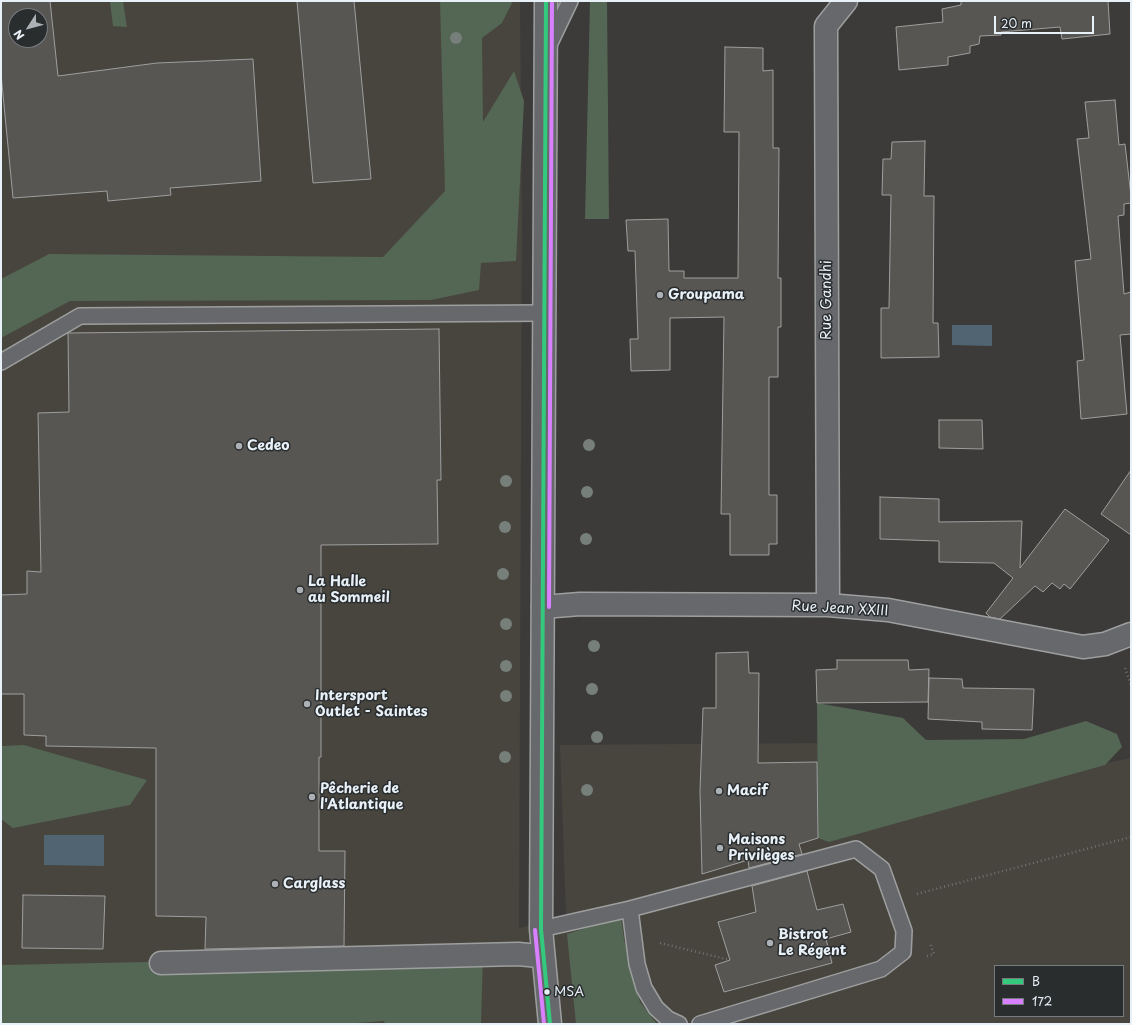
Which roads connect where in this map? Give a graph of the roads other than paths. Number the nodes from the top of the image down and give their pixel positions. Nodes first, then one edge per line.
1 (546, 1) edge
2 (570, 1) edge
3 (846, 1) edge
4 (546, 51) junction
5 (544, 313) junction
6 (1, 362) edge
7 (828, 605) junction
8 (543, 607) junction
9 (1131, 634) edge
10 (630, 909) junction
11 (541, 929) junction
12 (538, 956) junction
13 (161, 963) dead end
14 (535, 1024) edge
15 (550, 1024) edge
16 (679, 1024) edge
17 (700, 1024) edge

1 - 4 street
2 - 4 lane
3 - 7 street, Rue Gandhi
4 - 5 street
5 - 6 lane
5 - 8 street
7 - 8 street, Rue Jean XXIII
7 - 9 street, Rue Jean XXIII
8 - 11 street
10 - 11 lane
10 - 16 lane
10 - 17 lane
11 - 12 street
11 - 15 street
12 - 13 street
12 - 14 street

